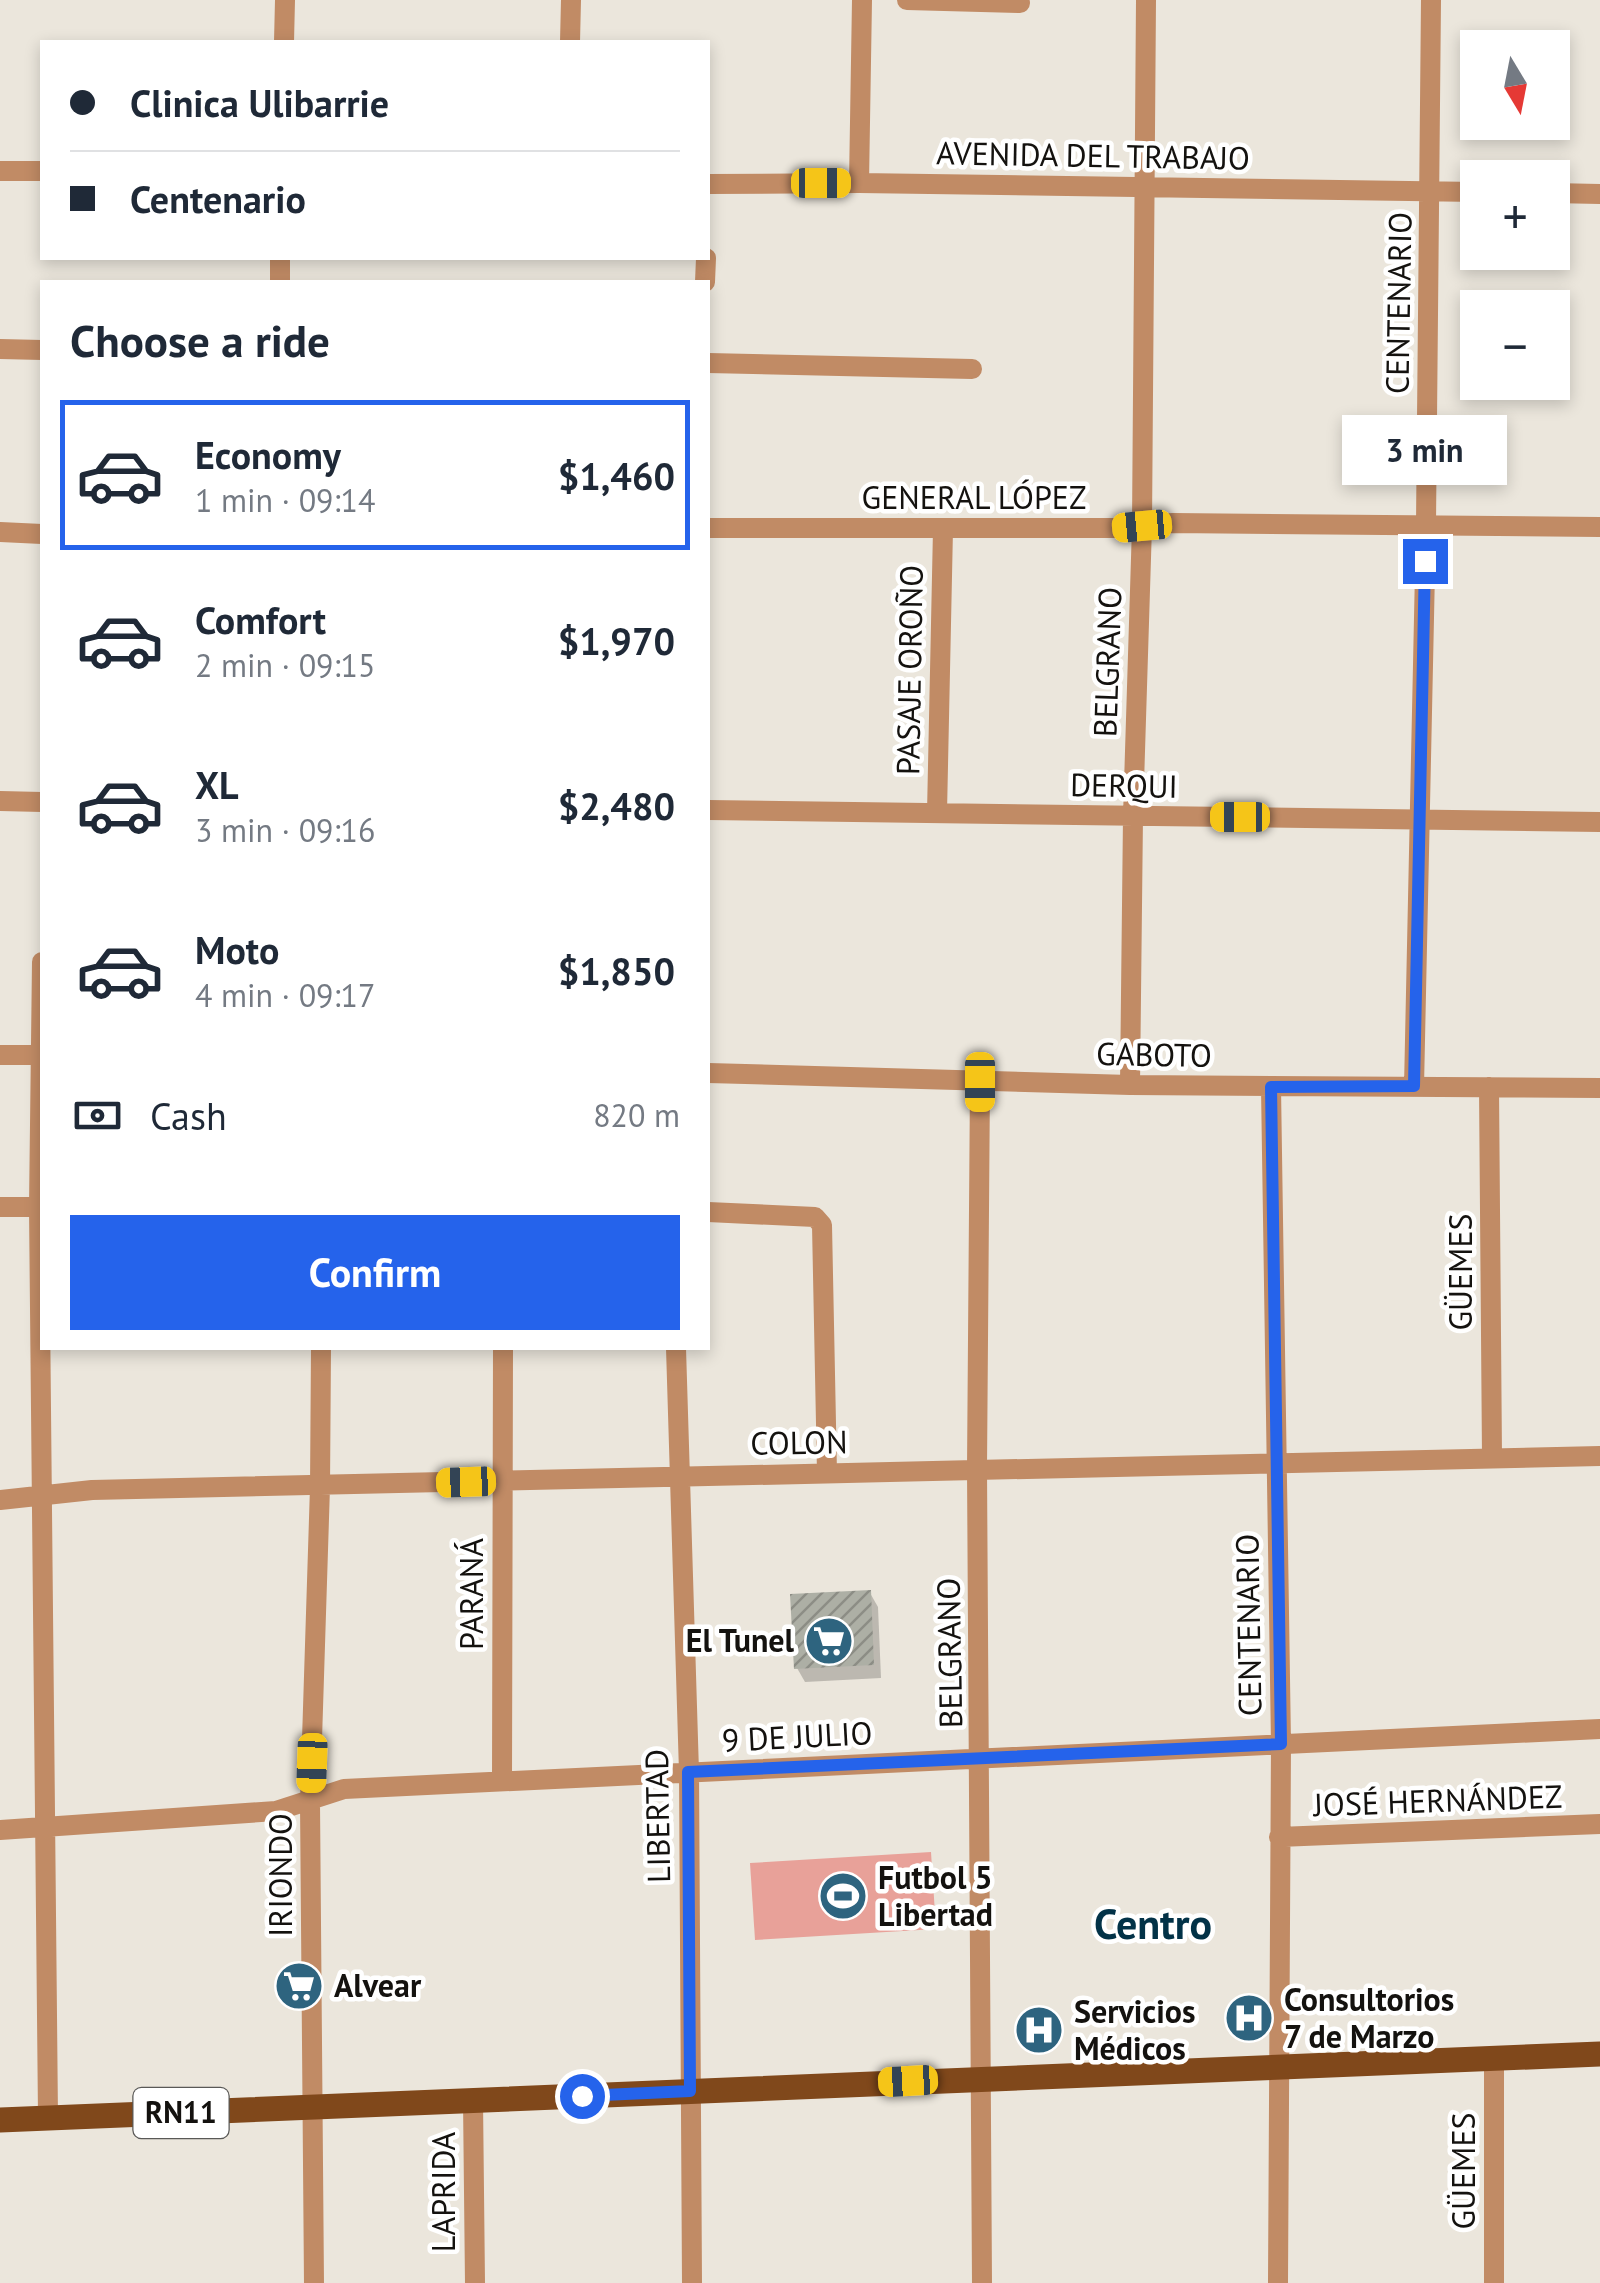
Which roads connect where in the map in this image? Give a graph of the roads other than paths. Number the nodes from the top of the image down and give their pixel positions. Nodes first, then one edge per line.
1 (285, 0) edge
2 (572, 0) edge
3 (862, 0) edge
4 (907, 0) edge
5 (1146, 0) edge
6 (1431, 0) edge
7 (1020, 3) dead end
8 (284, 40) edge
9 (570, 40) edge
10 (0, 170) edge
11 (40, 171) edge
12 (859, 183) junction
13 (710, 184) edge
14 (1144, 187) junction
15 (1431, 191) junction
16 (1460, 192) edge
17 (1570, 193) edge
18 (1600, 194) edge
19 (0, 349) edge
20 (40, 350) edge
21 (710, 363) edge
22 (972, 369) dead end
23 (1426, 524) junction
24 (1142, 526) junction
25 (1600, 526) edge
26 (710, 528) edge
27 (943, 529) junction
28 (0, 532) edge
29 (40, 534) edge
30 (0, 801) edge
31 (40, 802) edge
32 (710, 810) edge
33 (937, 813) junction
34 (1133, 816) junction
35 (1418, 819) junction
36 (1600, 822) edge
37 (0, 1055) edge
38 (40, 1055) edge
39 (710, 1073) edge
40 (980, 1082) junction
41 (1130, 1086) junction
42 (1414, 1086) junction
43 (1271, 1087) junction
44 (1489, 1087) junction
45 (1600, 1088) edge
46 (40, 1131) edge
47 (0, 1207) edge
48 (39, 1207) junction
49 (710, 1212) edge
50 (321, 1350) edge
51 (502, 1350) edge
52 (676, 1350) edge
53 (1600, 1456) edge
54 (1492, 1457) junction
55 (1278, 1461) junction
56 (978, 1468) junction
57 (827, 1473) junction
58 (679, 1476) junction
59 (502, 1481) junction
60 (320, 1487) junction
61 (41, 1496) junction
62 (0, 1500) edge
63 (1600, 1729) edge
64 (1281, 1744) junction
65 (981, 1759) junction
66 (688, 1772) junction
67 (502, 1781) junction
68 (310, 1802) junction
69 (1600, 1824) edge
70 (46, 1828) junction
71 (0, 1830) edge
72 (1279, 1837) junction
73 (1600, 2054) edge
74 (1494, 2059) junction
75 (1279, 2069) junction
76 (981, 2078) junction
77 (690, 2091) junction
78 (473, 2100) junction
79 (313, 2108) junction
80 (48, 2118) junction
81 (0, 2120) edge
82 (314, 2283) edge
83 (474, 2283) edge
84 (692, 2283) edge
85 (982, 2283) edge
86 (1278, 2283) edge
87 (1494, 2283) edge

1 - 8 street
2 - 9 street
3 - 12 street
4 - 7 street
5 - 14 street, BELGRANO
6 - 15 street, CENTENARIO
10 - 11 street
12 - 13 street, AVENIDA DEL TRABAJO
12 - 14 street, AVENIDA DEL TRABAJO
14 - 15 street, AVENIDA DEL TRABAJO
14 - 24 street, BELGRANO
15 - 16 street, AVENIDA DEL TRABAJO
15 - 23 street, CENTENARIO
17 - 18 street
19 - 20 street
21 - 22 street
23 - 24 street, GENERAL LÓPEZ
23 - 25 street, GENERAL LÓPEZ
23 - 35 street, CENTENARIO
24 - 27 street, GENERAL LÓPEZ
24 - 34 street, BELGRANO
26 - 27 street, GENERAL LÓPEZ
27 - 33 street, PASAJE OROÑO
28 - 29 street
30 - 31 street
32 - 33 street, DERQUI
33 - 34 street, DERQUI
34 - 35 street, DERQUI
34 - 41 street, BELGRANO
35 - 36 street, DERQUI
35 - 42 street, CENTENARIO
37 - 38 street
39 - 40 street, GABOTO
40 - 41 street, GABOTO
40 - 56 street, BELGRANO
41 - 43 street, GABOTO
42 - 43 street, GABOTO
42 - 44 street, GABOTO
43 - 55 street, CENTENARIO
44 - 45 street, GABOTO
44 - 54 street, GÜEMES
46 - 48 street
47 - 48 street
48 - 61 street
49 - 57 street
50 - 60 street, IRIONDO
51 - 59 street, PARANÁ
52 - 58 street, LIBERTAD
53 - 54 street, COLON
54 - 55 street, COLON
55 - 56 street, COLON
55 - 64 street, CENTENARIO
56 - 57 street, COLON
56 - 65 street, BELGRANO
57 - 58 street, COLON
58 - 59 street, COLON
58 - 66 street, LIBERTAD
59 - 60 street, COLON
59 - 67 street, PARANÁ
60 - 61 street, COLON
60 - 68 street, IRIONDO
61 - 62 street, COLON
61 - 70 street
63 - 64 street, 9 DE JULIO
64 - 65 street, 9 DE JULIO
64 - 72 street, CENTENARIO
65 - 66 street, 9 DE JULIO
65 - 76 street, BELGRANO
66 - 67 street, 9 DE JULIO
66 - 77 street, LIBERTAD
67 - 68 street, 9 DE JULIO
68 - 70 street, 9 DE JULIO
68 - 79 street, IRIONDO
69 - 72 street, JOSÉ HERNÁNDEZ
70 - 71 street, 9 DE JULIO
70 - 80 street
72 - 75 street, CENTENARIO
73 - 74 main road, RN11
74 - 75 main road, RN11
74 - 87 street, GÜEMES
75 - 76 main road, RN11
75 - 86 street, CENTENARIO
76 - 77 main road, RN11
76 - 85 street, BELGRANO
77 - 78 main road, RN11
77 - 84 street, LIBERTAD
78 - 79 main road, RN11
78 - 83 street, LAPRIDA
79 - 80 main road, RN11
79 - 82 street, IRIONDO
80 - 81 main road, RN11

